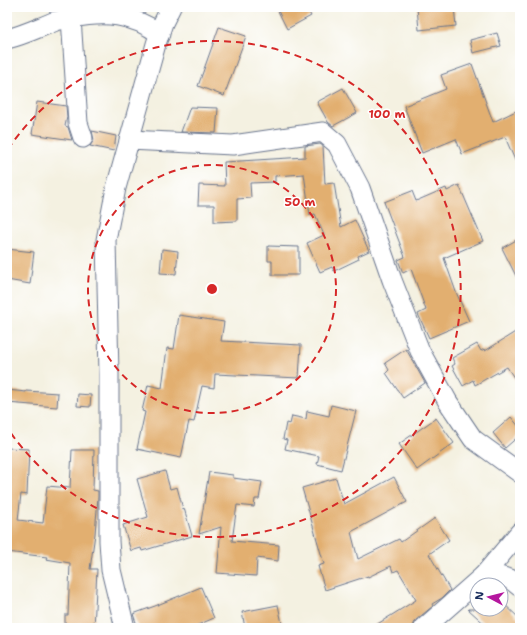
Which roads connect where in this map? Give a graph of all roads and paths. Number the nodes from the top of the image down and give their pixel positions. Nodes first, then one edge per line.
1 (171, 7) edge
2 (71, 18) junction
3 (160, 34) junction
4 (7, 39) edge
5 (83, 138) dead end
6 (130, 140) junction
7 (520, 473) edge
8 (520, 532) edge
9 (483, 576) junction
10 (520, 587) edge
11 (125, 628) edge
12 (424, 628) edge

1 - 3 street
2 - 3 street
2 - 4 street
2 - 5 street
3 - 6 street
6 - 7 street
6 - 11 street
8 - 9 street
9 - 10 street
9 - 12 street

